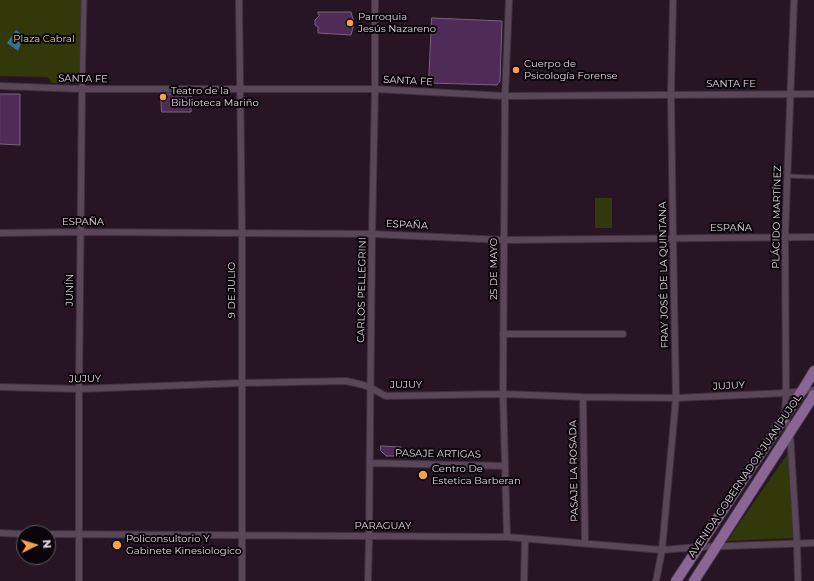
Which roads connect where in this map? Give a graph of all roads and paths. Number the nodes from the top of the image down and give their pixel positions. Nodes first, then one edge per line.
1 (84, 0) edge
2 (239, 0) edge
3 (375, 0) edge
4 (509, 0) edge
5 (673, 0) edge
6 (794, 0) edge
7 (0, 86) edge
8 (240, 88) junction
9 (82, 89) junction
10 (375, 89) junction
11 (671, 94) junction
12 (790, 94) junction
13 (814, 94) edge
14 (505, 96) junction
15 (787, 176) junction
16 (814, 177) edge
17 (81, 232) junction
18 (242, 232) junction
19 (0, 233) edge
20 (372, 234) junction
21 (785, 238) junction
22 (814, 238) edge
23 (673, 239) junction
24 (504, 240) junction
25 (503, 334) junction
26 (623, 334) dead end
27 (814, 370) edge
28 (242, 383) junction
29 (0, 387) edge
30 (371, 388) junction
31 (79, 389) junction
32 (814, 390) edge
33 (802, 391) junction
34 (786, 393) junction
35 (503, 394) junction
36 (814, 395) edge
37 (583, 397) junction
38 (676, 398) junction
39 (785, 415) junction
40 (790, 433) junction
41 (370, 463) junction
42 (505, 466) junction
43 (0, 533) edge
44 (16, 534) edge
45 (56, 534) edge
46 (79, 535) junction
47 (242, 536) junction
48 (370, 536) junction
49 (507, 537) junction
50 (525, 539) junction
51 (586, 543) junction
52 (814, 543) edge
53 (797, 544) junction
54 (714, 546) junction
55 (698, 547) junction
56 (662, 550) junction
57 (79, 581) edge
58 (242, 581) edge
59 (368, 581) edge
60 (524, 581) edge
61 (656, 581) edge
62 (676, 581) edge
63 (694, 581) edge
64 (798, 581) edge

1 - 9 street, JUNÍN
2 - 8 street, 9 DE JULIO
3 - 10 street, CARLOS PELLEGRINI
4 - 14 street, 25 DE MAYO
5 - 11 street, FRAY JOSÉ DE LA QUINTANA
6 - 12 street, PLÁCIDO MARTÍNEZ
7 - 9 street, SANTA FE
8 - 9 street, SANTA FE
8 - 10 street, SANTA FE
8 - 18 street, 9 DE JULIO
9 - 17 street, JUNÍN
10 - 14 street, SANTA FE
10 - 20 street, CARLOS PELLEGRINI
11 - 12 street, SANTA FE
11 - 14 street, SANTA FE
11 - 23 street, FRAY JOSÉ DE LA QUINTANA
12 - 13 street, SANTA FE
12 - 15 street, PLÁCIDO MARTÍNEZ
14 - 24 street, 25 DE MAYO
15 - 16 lane
15 - 21 street, PLÁCIDO MARTÍNEZ
17 - 18 street, ESPAÑA
17 - 19 street, ESPAÑA
17 - 31 street, JUNÍN
18 - 20 street, ESPAÑA
18 - 28 street, 9 DE JULIO
20 - 24 street, ESPAÑA
20 - 30 street, CARLOS PELLEGRINI
21 - 22 street, ESPAÑA
21 - 23 street, ESPAÑA
21 - 34 street, PLÁCIDO MARTÍNEZ
23 - 24 street, ESPAÑA
23 - 38 street, FRAY JOSÉ DE LA QUINTANA
24 - 25 street, 25 DE MAYO
25 - 26 street
25 - 35 street, 25 DE MAYO
27 - 33 main road, AVENIDA GOBERNADOR JUAN PUJOL
28 - 30 street, JUJUY
28 - 31 street, JUJUY
28 - 47 street, 9 DE JULIO
29 - 31 street, JUJUY
30 - 35 street, JUJUY
30 - 41 street, CARLOS PELLEGRINI
31 - 46 street, JUNÍN
32 - 33 street, JUJUY
33 - 34 street, JUJUY
33 - 39 main road, AVENIDA GOBERNADOR JUAN PUJOL
34 - 38 street, JUJUY
34 - 39 street, PLÁCIDO MARTÍNEZ
35 - 37 street, JUJUY
35 - 42 street, 25 DE MAYO
36 - 40 main road, AVENIDA GOBERNADOR JUAN PUJOL
37 - 38 street, JUJUY
37 - 51 street, PASAJE LA ROSADA
38 - 56 street, FRAY JOSÉ DE LA QUINTANA
39 - 40 street, PLÁCIDO MARTÍNEZ
39 - 55 main road, AVENIDA GOBERNADOR JUAN PUJOL
40 - 53 street, PLÁCIDO MARTÍNEZ
40 - 54 main road, AVENIDA GOBERNADOR JUAN PUJOL
41 - 42 street, PASAJE ARTIGAS
41 - 48 street, CARLOS PELLEGRINI
42 - 49 street, 25 DE MAYO
43 - 44 street
45 - 46 street, PARAGUAY
46 - 47 street, PARAGUAY
46 - 57 street, JUNÍN
47 - 48 street, PARAGUAY
47 - 58 street, 9 DE JULIO
48 - 49 street, PARAGUAY
48 - 59 street, CARLOS PELLEGRINI
49 - 50 street, PARAGUAY
50 - 51 street, PARAGUAY
50 - 60 street
51 - 56 street, PARAGUAY
52 - 53 street, PARAGUAY
53 - 54 street, PARAGUAY
53 - 64 street, PLÁCIDO MARTÍNEZ
54 - 55 street, PARAGUAY
54 - 63 main road, AVENIDA GOBERNADOR JUAN PUJOL
55 - 56 street, PARAGUAY
55 - 62 main road, AVENIDA GOBERNADOR JUAN PUJOL
56 - 61 street, FRAY JOSÉ DE LA QUINTANA

